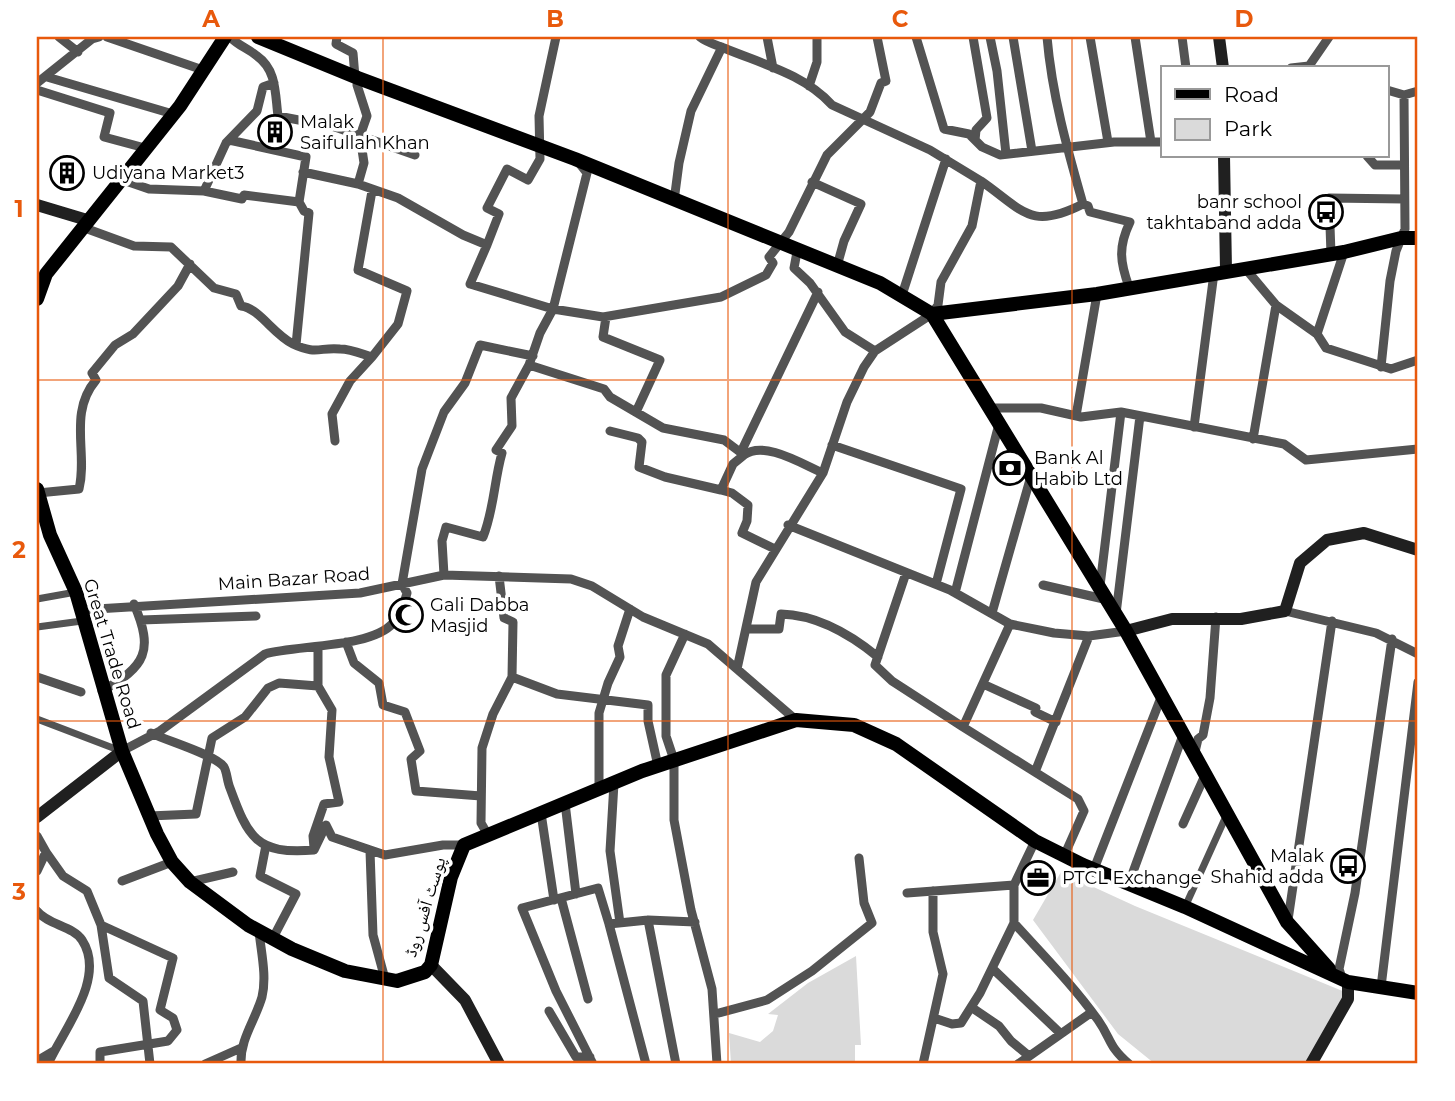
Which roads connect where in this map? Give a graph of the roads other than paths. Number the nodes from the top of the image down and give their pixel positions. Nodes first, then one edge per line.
1 (59, 37) edge
2 (99, 37) edge
3 (107, 37) edge
4 (228, 37) edge
5 (258, 37) edge
6 (337, 37) edge
7 (556, 37) edge
8 (700, 37) edge
9 (767, 37) edge
10 (817, 37) edge
11 (877, 37) edge
12 (916, 37) edge
13 (973, 37) edge
14 (990, 37) edge
15 (1013, 37) edge
16 (1047, 37) edge
17 (1090, 37) edge
18 (1135, 37) edge
19 (1182, 37) edge
20 (1219, 37) edge
21 (1329, 37) edge
22 (722, 47) junction
23 (78, 52) junction
24 (1186, 66) edge
25 (1223, 66) edge
26 (1309, 66) edge
27 (773, 68) junction
28 (203, 70) junction
29 (47, 77) junction
30 (357, 78) junction
31 (37, 83) edge
32 (274, 83) junction
33 (809, 86) junction
34 (37, 90) edge
35 (1388, 90) edge
36 (1418, 91) edge
37 (1404, 94) junction
38 (173, 114) junction
39 (860, 118) junction
40 (360, 136) junction
41 (229, 140) junction
42 (975, 140) junction
43 (1108, 142) junction
44 (1151, 142) junction
45 (1161, 142) edge
46 (540, 146) junction
47 (1065, 147) junction
48 (145, 148) junction
49 (1032, 151) junction
50 (1006, 154) junction
51 (415, 155) dead end
52 (1224, 158) edge
53 (1369, 158) edge
54 (575, 159) junction
55 (946, 159) junction
56 (1403, 164) junction
57 (303, 172) junction
58 (120, 179) junction
59 (981, 181) junction
60 (812, 183) junction
61 (358, 184) junction
62 (204, 191) junction
63 (372, 191) junction
64 (1404, 199) junction
65 (299, 202) junction
66 (674, 202) junction
67 (1083, 204) junction
68 (37, 205) edge
69 (85, 223) junction
70 (1401, 238) junction
71 (1418, 238) edge
72 (778, 243) junction
73 (486, 245) junction
74 (797, 252) junction
75 (1337, 253) junction
76 (190, 264) junction
77 (837, 266) junction
78 (1245, 267) junction
79 (1220, 271) junction
80 (40, 280) edge
81 (1129, 287) junction
82 (818, 292) junction
83 (1097, 294) junction
84 (902, 295) junction
85 (37, 299) edge
86 (1276, 305) junction
87 (554, 309) junction
88 (932, 314) junction
89 (606, 317) junction
90 (1317, 334) junction
91 (296, 345) junction
92 (875, 351) junction
93 (372, 357) junction
94 (1418, 360) edge
95 (531, 361) junction
96 (1381, 367) junction
97 (991, 408) junction
98 (636, 412) junction
99 (1121, 412) junction
100 (1076, 416) junction
101 (1140, 416) junction
102 (1000, 423) junction
103 (1194, 427) junction
104 (610, 431) dead end
105 (1253, 439) junction
106 (335, 441) dead end
107 (832, 445) junction
108 (1418, 449) edge
109 (743, 454) junction
110 (823, 473) junction
111 (1031, 474) junction
112 (721, 490) junction
113 (37, 491) edge
114 (788, 525) junction
115 (775, 549) junction
116 (1418, 551) edge
117 (906, 573) junction
118 (444, 575) junction
119 (499, 576) junction
120 (402, 584) junction
121 (936, 584) junction
122 (1043, 584) dead end
123 (76, 592) junction
124 (955, 593) junction
125 (1104, 594) junction
126 (37, 599) edge
127 (134, 604) junction
128 (630, 609) junction
129 (1285, 611) junction
130 (992, 613) junction
131 (1116, 614) junction
132 (81, 616) junction
133 (256, 616) dead end
134 (1216, 617) junction
135 (141, 620) junction
136 (1332, 621) junction
137 (1010, 624) junction
138 (37, 627) edge
139 (746, 629) junction
140 (1126, 631) junction
141 (685, 634) junction
142 (1090, 636) junction
143 (1392, 639) junction
144 (346, 642) junction
145 (318, 648) junction
146 (1418, 653) edge
147 (878, 657) junction
148 (737, 668) junction
149 (37, 677) edge
150 (512, 677) junction
151 (1418, 682) edge
152 (983, 684) junction
153 (318, 686) junction
154 (102, 691) junction
155 (81, 692) dead end
156 (1162, 695) junction
157 (603, 700) junction
158 (37, 719) edge
159 (796, 720) junction
160 (1056, 722) junction
161 (963, 727) junction
162 (151, 733) junction
163 (1184, 733) junction
164 (122, 751) junction
165 (1195, 752) junction
166 (207, 754) junction
167 (674, 760) junction
168 (658, 766) junction
169 (1035, 772) junction
170 (1206, 772) junction
171 (614, 783) junction
172 (599, 789) junction
173 (481, 796) junction
174 (565, 803) junction
175 (1228, 811) junction
176 (541, 813) junction
177 (149, 816) junction
178 (37, 817) edge
179 (1183, 824) dead end
180 (488, 835) junction
181 (37, 836) edge
182 (1035, 841) junction
183 (266, 845) junction
184 (464, 845) junction
185 (314, 850) junction
186 (370, 851) junction
187 (46, 852) junction
188 (1065, 854) junction
189 (859, 858) dead end
190 (172, 862) junction
191 (1094, 869) junction
192 (37, 871) edge
193 (233, 872) dead end
194 (122, 881) dead end
195 (190, 882) junction
196 (1129, 883) junction
197 (1014, 885) junction
198 (933, 891) junction
199 (907, 893) dead end
200 (576, 894) junction
201 (557, 899) junction
202 (1185, 907) junction
203 (37, 911) edge
204 (648, 920) junction
205 (695, 922) junction
206 (1287, 922) junction
207 (620, 923) junction
208 (1014, 923) junction
209 (609, 924) junction
210 (101, 925) junction
211 (266, 934) junction
212 (431, 965) junction
213 (992, 968) junction
214 (385, 979) junction
215 (1345, 980) junction
216 (1381, 987) junction
217 (1418, 993) edge
218 (589, 999) dead end
219 (971, 1007) junction
220 (549, 1011) dead end
221 (1092, 1012) junction
222 (715, 1014) junction
223 (934, 1017) junction
224 (1060, 1033) junction
225 (148, 1042) junction
226 (241, 1048) junction
227 (54, 1051) junction
228 (1029, 1056) junction
229 (592, 1060) edge
230 (37, 1061) edge
231 (496, 1063) edge
232 (48, 1064) edge
233 (100, 1064) edge
234 (150, 1064) edge
235 (205, 1064) edge
236 (241, 1064) edge
237 (646, 1064) edge
238 (676, 1064) edge
239 (717, 1064) edge
240 (923, 1064) edge
241 (1018, 1064) edge
242 (1129, 1064) edge
243 (1311, 1064) edge

1 - 23 street
2 - 23 street
3 - 28 street
4 - 28 main road
4 - 32 street
5 - 30 main road
6 - 30 street
7 - 46 street
8 - 22 street
9 - 27 street
10 - 33 street
11 - 39 street
12 - 42 street
13 - 42 street
14 - 50 street
15 - 49 street
16 - 47 street
17 - 43 street
18 - 44 street
19 - 24 street
20 - 25 main road
21 - 26 street
22 - 27 street
22 - 66 street
23 - 29 street
27 - 33 street
28 - 38 main road
29 - 31 street
29 - 38 street
30 - 40 street
30 - 46 main road
32 - 40 street
32 - 41 street
33 - 39 street
34 - 48 street
35 - 37 street
36 - 37 street
37 - 56 street
38 - 48 main road
39 - 55 street
39 - 60 street
40 - 51 street
40 - 61 street
41 - 57 street
41 - 62 street
42 - 50 street
43 - 44 street
43 - 47 street
44 - 45 street
46 - 54 main road
46 - 73 street
47 - 49 street
47 - 67 street
48 - 58 main road
49 - 50 street
52 - 79 main road
53 - 56 street
54 - 66 main road
54 - 87 street
55 - 59 street
55 - 84 street
56 - 64 street
57 - 61 street
57 - 65 street
58 - 62 street
58 - 69 main road
59 - 67 street
59 - 88 street
60 - 72 street
60 - 77 street
61 - 63 street
62 - 65 street
63 - 73 street
63 - 93 street
64 - 70 street
64 - 75 street
65 - 91 street
66 - 72 main road
67 - 81 street
68 - 69 main road
69 - 76 street
69 - 80 main road
70 - 71 main road
70 - 75 main road
70 - 96 street
72 - 74 main road
72 - 89 street
73 - 87 street
74 - 77 main road
74 - 82 street
75 - 78 main road
75 - 90 street
76 - 91 street
76 - 113 street
77 - 84 main road
78 - 79 main road
78 - 86 street
79 - 81 main road
79 - 103 street
80 - 85 main road
81 - 83 main road
82 - 92 street
82 - 109 street
83 - 88 main road
83 - 100 street
84 - 88 main road
86 - 90 street
86 - 105 street
87 - 89 street
87 - 95 street
88 - 92 street
88 - 97 main road
89 - 98 street
90 - 96 street
91 - 93 street
92 - 107 street
93 - 106 street
94 - 96 street
95 - 98 street
95 - 118 street
95 - 120 street
97 - 100 street
97 - 102 main road
98 - 109 street
99 - 100 street
99 - 101 street
99 - 125 street
101 - 103 street
101 - 131 street
102 - 111 main road
102 - 124 street
103 - 105 street
104 - 112 street
105 - 108 street
107 - 110 street
107 - 121 street
109 - 110 street
109 - 112 street
110 - 114 street
111 - 125 main road
111 - 130 street
112 - 115 street
113 - 123 main road, Great Trade Road
114 - 115 street
114 - 117 street
115 - 139 street
116 - 129 main road
117 - 121 street
117 - 147 street
118 - 119 street, Main Bazar Road
118 - 120 street, Main Bazar Road
119 - 128 street, Main Bazar Road
119 - 150 street
120 - 127 street, Main Bazar Road
120 - 144 street
121 - 124 street
122 - 125 street
123 - 126 street
123 - 132 main road, Great Trade Road
124 - 130 street
125 - 131 main road
127 - 132 street, Main Bazar Road
127 - 135 street
128 - 141 street, Main Bazar Road
128 - 157 street
129 - 134 main road
129 - 136 street
130 - 137 street
131 - 140 main road
132 - 138 street
132 - 154 main road, Great Trade Road
133 - 135 street
134 - 140 main road
134 - 165 street
135 - 154 street
136 - 143 street
136 - 206 street
137 - 142 street
137 - 152 street
139 - 147 street
139 - 148 street
140 - 142 street
140 - 156 main road
141 - 148 street, Main Bazar Road
141 - 167 street
142 - 160 street
143 - 146 street
143 - 215 street
144 - 145 street
144 - 173 street
145 - 153 street
145 - 162 street
147 - 161 street
148 - 159 street, Main Bazar Road
149 - 155 street
150 - 157 street
150 - 173 street
151 - 216 street
152 - 160 street
152 - 161 street
153 - 166 street
153 - 185 street
154 - 164 main road, Great Trade Road
156 - 163 main road
156 - 191 street
157 - 168 street
157 - 172 street
158 - 164 street
159 - 167 main road
159 - 182 main road
160 - 169 street
161 - 169 street
162 - 164 street
162 - 166 street
163 - 165 main road
163 - 196 street
164 - 177 main road, Great Trade Road
164 - 178 main road
165 - 170 main road
166 - 177 street
166 - 183 street
167 - 168 main road
167 - 205 street
168 - 171 main road
169 - 188 street
170 - 175 main road
170 - 179 street
171 - 172 main road
171 - 207 street
172 - 174 main road
173 - 180 street
174 - 176 main road
174 - 200 street
175 - 202 street
175 - 206 main road
176 - 180 main road
176 - 201 street
177 - 190 main road, Great Trade Road
180 - 184 main road
181 - 187 street
182 - 188 main road
182 - 197 street
183 - 185 street
183 - 211 street
184 - 186 street
184 - 212 main road, پوسٹ آفس روڈ
185 - 186 street
186 - 214 street
187 - 192 street
187 - 210 street
188 - 191 main road
189 - 222 street
190 - 194 street
190 - 195 main road, پوسٹ آفس روڈ
191 - 196 main road
193 - 195 street
195 - 211 main road, پوسٹ آفس روڈ
196 - 202 main road
197 - 198 street
197 - 208 street
198 - 199 street
198 - 223 street
200 - 201 street
200 - 209 street
201 - 218 street
201 - 229 street
202 - 215 main road
203 - 227 street
204 - 205 street
204 - 207 street
204 - 238 street
205 - 222 street
206 - 215 main road
207 - 209 street
208 - 213 street
208 - 221 street
209 - 237 street
210 - 225 street
210 - 225 street
211 - 214 main road, پوسٹ آفس روڈ
211 - 226 street
212 - 214 main road, پوسٹ آفس روڈ
212 - 231 main road
213 - 219 street
213 - 224 street
215 - 216 main road
215 - 243 main road
216 - 217 main road
219 - 223 street
219 - 228 street
220 - 229 street
221 - 224 street
221 - 242 street
222 - 239 street
223 - 240 street
224 - 228 street
225 - 233 street
225 - 234 street
226 - 235 street
226 - 236 street
227 - 230 street
227 - 232 street
228 - 241 street

